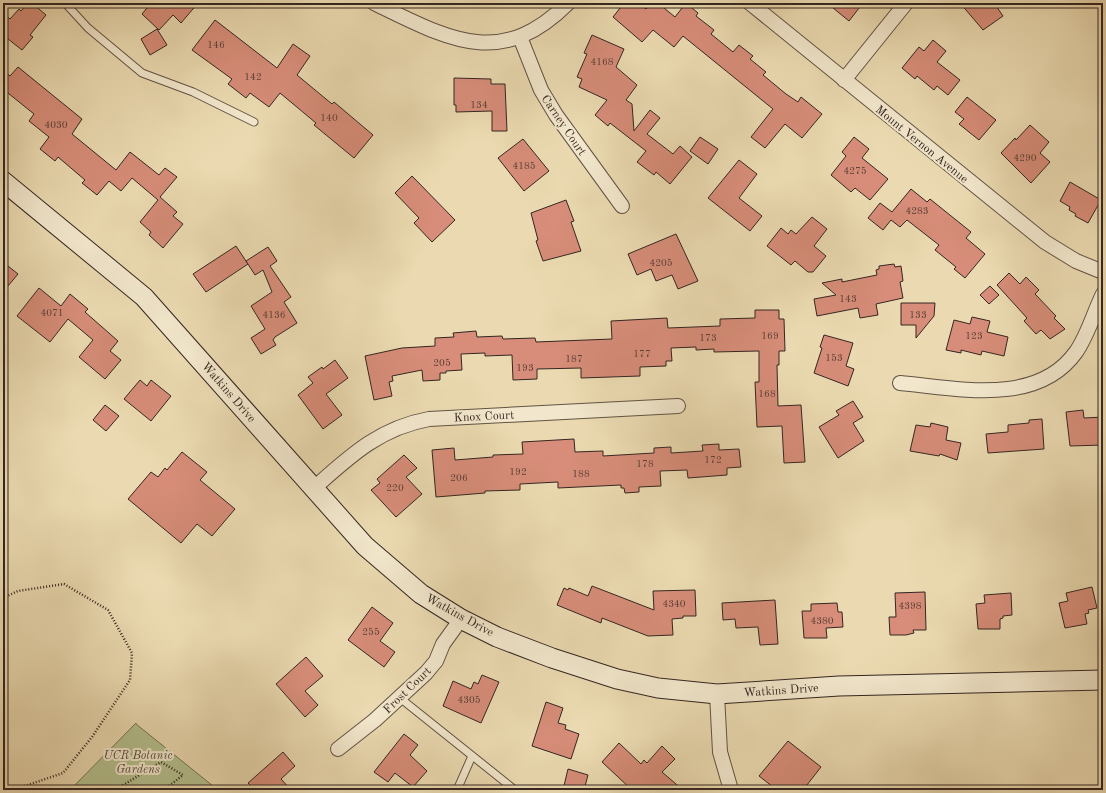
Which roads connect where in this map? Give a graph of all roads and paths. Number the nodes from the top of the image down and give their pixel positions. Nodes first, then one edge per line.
1 (65, 3) edge
2 (374, 3) edge
3 (568, 3) edge
4 (750, 3) edge
5 (906, 3) edge
6 (520, 37) junction
7 (844, 80) junction
8 (254, 122) dead end
9 (3, 181) edge
10 (622, 206) dead end
11 (1103, 272) edge
12 (1103, 294) edge
13 (900, 383) dead end
14 (678, 406) dead end
15 (313, 489) junction
16 (3, 598) edge
17 (462, 619) junction
18 (1103, 680) edge
19 (717, 694) junction
20 (400, 698) junction
21 (338, 749) dead end
22 (472, 756) junction
23 (13, 790) edge
24 (115, 790) edge
25 (164, 790) edge
26 (457, 790) edge
27 (515, 790) edge
28 (731, 790) edge

1 - 8 lane
2 - 6 street
3 - 6 street
4 - 7 street, Mount Vernon Avenue
5 - 7 street
6 - 10 street, Carney Court
7 - 11 street, Mount Vernon Avenue
9 - 15 main road, Watkins Drive
12 - 13 street
14 - 15 street, Knox Court
15 - 17 main road, Watkins Drive
16 - 23 path
17 - 19 main road, Watkins Drive
17 - 20 street, Frost Court
18 - 19 main road, Watkins Drive
19 - 28 street
20 - 21 street, Frost Court
20 - 22 lane
22 - 26 lane
22 - 27 lane
24 - 25 path

